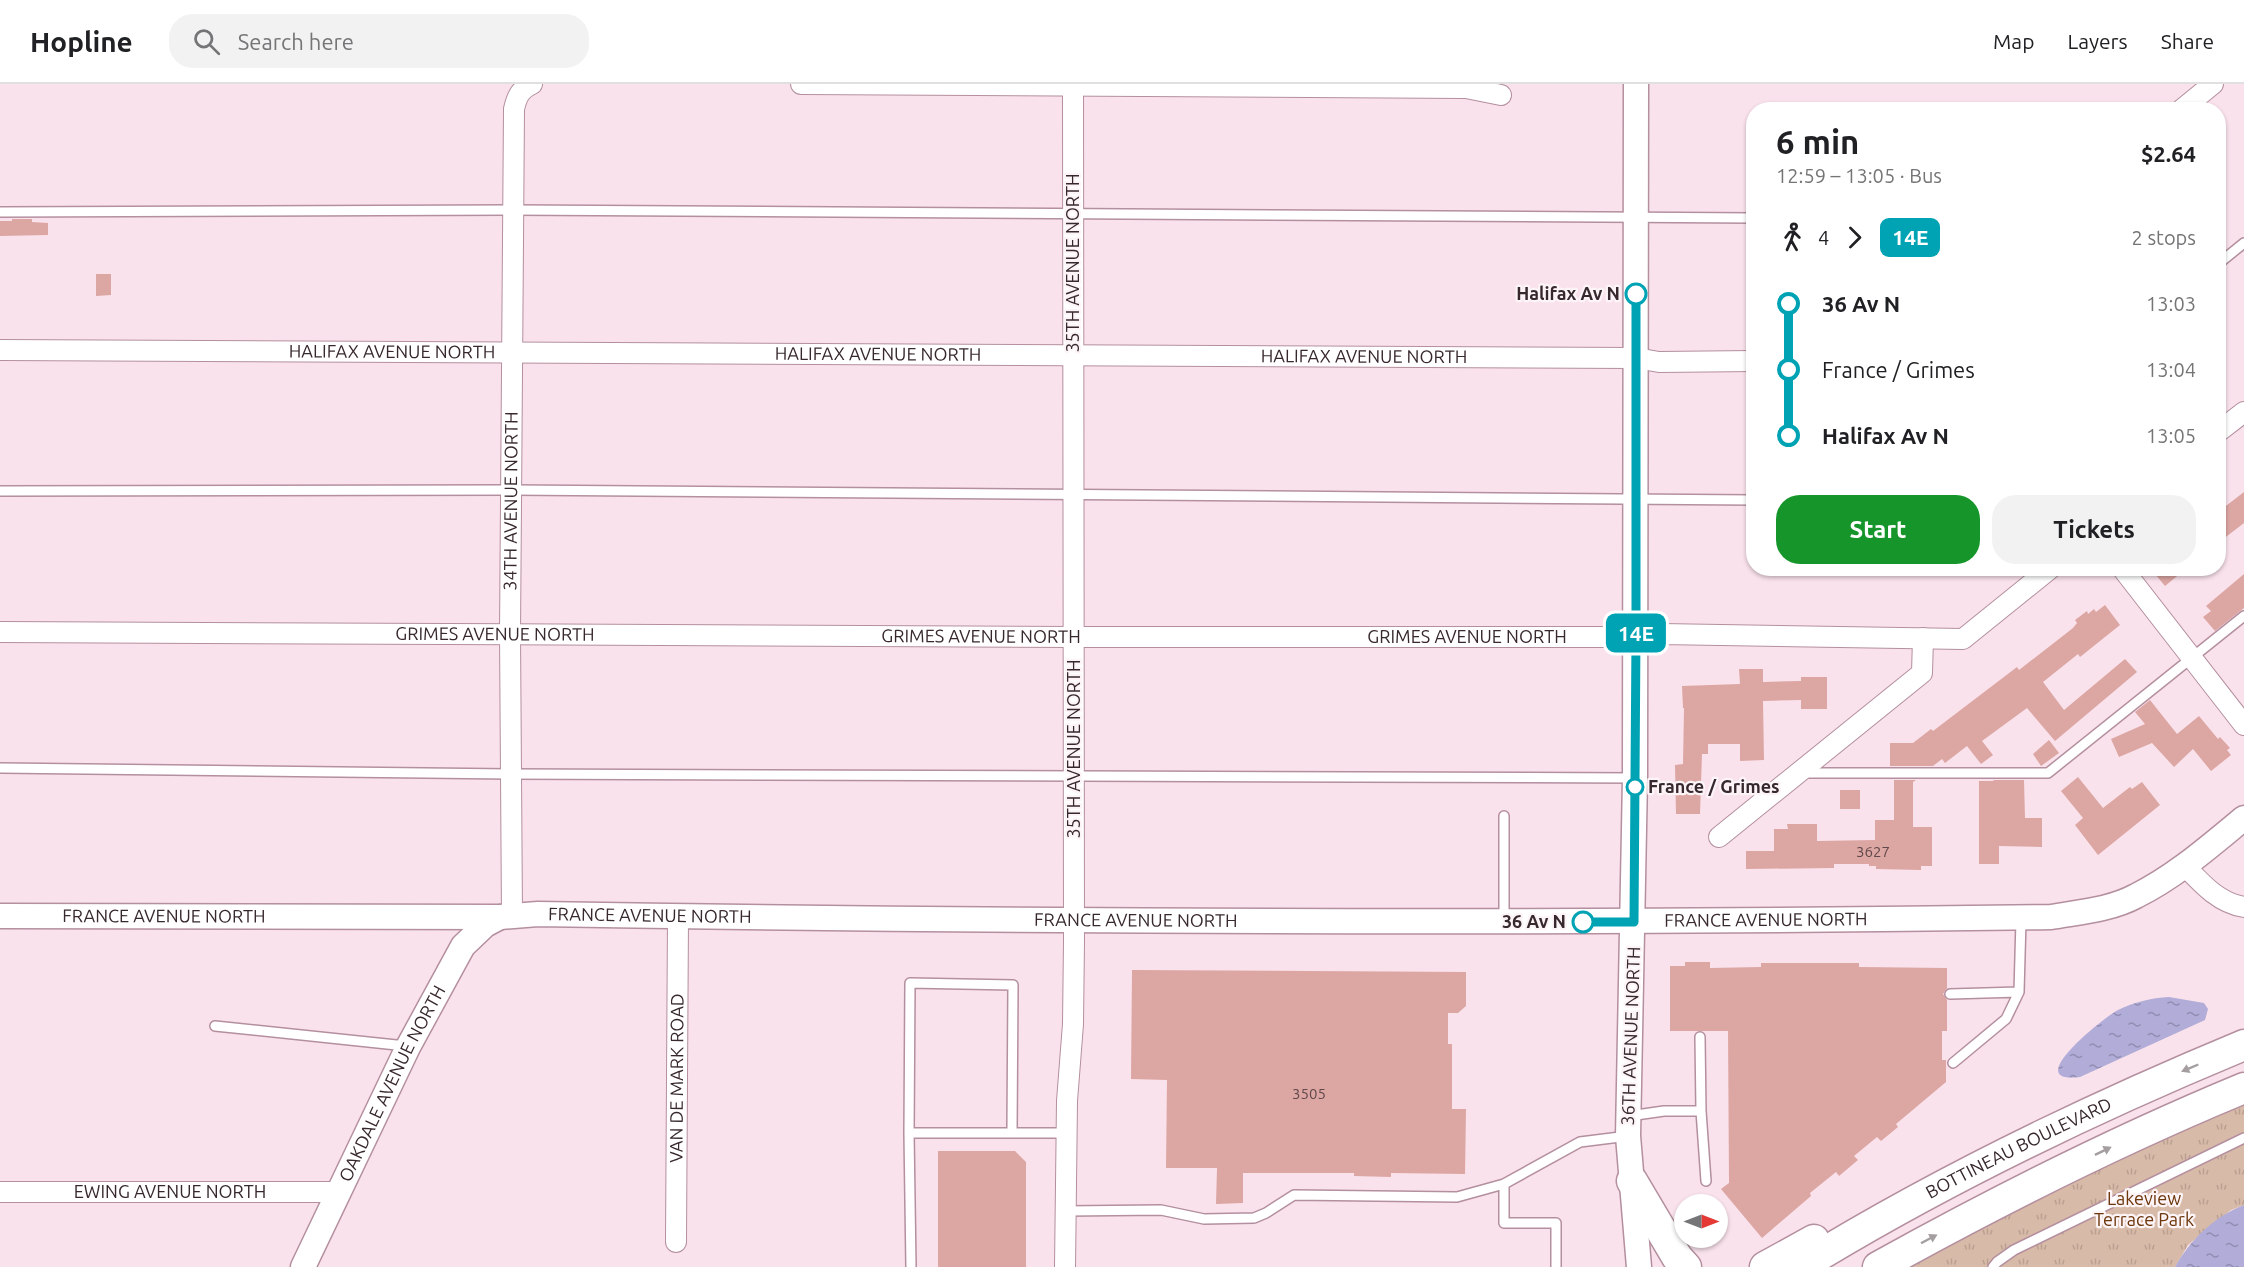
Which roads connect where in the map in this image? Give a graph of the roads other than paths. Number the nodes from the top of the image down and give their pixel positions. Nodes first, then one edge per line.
1 (801, 84) edge
2 (1636, 84) edge
3 (2212, 84) edge
4 (1073, 86) junction
5 (527, 87) edge
6 (1501, 94) dead end
7 (2191, 102) edge
8 (513, 210) junction
9 (0, 212) edge
10 (1073, 215) junction
11 (1636, 217) junction
12 (1746, 218) edge
13 (2244, 243) edge
14 (2226, 258) edge
15 (0, 350) edge
16 (512, 352) junction
17 (1073, 355) junction
18 (1636, 358) junction
19 (1746, 360) edge
20 (2244, 412) edge
21 (2226, 426) edge
22 (512, 490) junction
23 (0, 491) edge
24 (1074, 494) junction
25 (1636, 499) junction
26 (1746, 500) edge
27 (2041, 576) edge
28 (2128, 576) edge
29 (2244, 616) edge
30 (0, 632) edge
31 (510, 634) junction
32 (1636, 636) junction
33 (1074, 637) junction
34 (1923, 638) junction
35 (2192, 659) junction
36 (2244, 725) edge
37 (0, 768) edge
38 (1798, 773) junction
39 (510, 774) junction
40 (1074, 775) junction
41 (1635, 778) junction
42 (1504, 816) dead end
43 (2244, 818) edge
44 (1719, 837) dead end
45 (2185, 866) junction
46 (2244, 907) edge
47 (0, 915) edge
48 (506, 916) junction
49 (678, 917) junction
50 (2021, 917) junction
51 (1074, 921) junction
52 (1504, 921) junction
53 (1634, 922) junction
54 (2019, 992) junction
55 (1950, 994) dead end
56 (215, 1026) dead end
57 (1700, 1037) dead end
58 (2244, 1045) edge
59 (408, 1047) junction
60 (1953, 1063) dead end
61 (2244, 1088) edge
62 (1701, 1110) junction
63 (1628, 1126) junction
64 (2059, 1127) junction
65 (909, 1132) junction
66 (1012, 1132) junction
67 (1066, 1132) junction
68 (2244, 1138) edge
69 (1632, 1181) junction
70 (1707, 1181) dead end
71 (1504, 1184) junction
72 (0, 1192) edge
73 (340, 1192) junction
74 (1066, 1211) junction
75 (676, 1242) dead end
76 (303, 1267) edge
77 (911, 1267) edge
78 (1065, 1267) edge
79 (1556, 1267) edge
80 (1639, 1267) edge
81 (1686, 1267) edge
82 (1765, 1267) edge
83 (1800, 1267) edge
84 (1878, 1267) edge
85 (1993, 1267) edge

1 - 4 street
2 - 11 street, 36TH AVENUE NORTH
3 - 7 street
4 - 6 street
4 - 10 street, 35TH AVENUE NORTH
5 - 8 street, 34TH AVENUE NORTH
8 - 9 lane
8 - 10 lane
8 - 16 street, 34TH AVENUE NORTH
10 - 11 lane
10 - 17 street, 35TH AVENUE NORTH
11 - 12 lane
11 - 18 street, 36TH AVENUE NORTH
13 - 14 lane
15 - 16 street, HALIFAX AVENUE NORTH
16 - 17 street, HALIFAX AVENUE NORTH
16 - 22 street, 34TH AVENUE NORTH
17 - 18 street, HALIFAX AVENUE NORTH
17 - 24 street, 35TH AVENUE NORTH
18 - 19 street, HALIFAX AVENUE NORTH
18 - 25 street, 36TH AVENUE NORTH
20 - 21 street
22 - 23 lane
22 - 24 lane
22 - 31 street, 34TH AVENUE NORTH
24 - 25 lane
24 - 33 street, 35TH AVENUE NORTH
25 - 26 lane
25 - 32 street, 36TH AVENUE NORTH
27 - 34 street, GRIMES AVENUE NORTH
28 - 35 street
29 - 35 lane
30 - 31 street, GRIMES AVENUE NORTH
31 - 33 street, GRIMES AVENUE NORTH
31 - 39 street, 34TH AVENUE NORTH
32 - 33 street, GRIMES AVENUE NORTH
32 - 34 street, GRIMES AVENUE NORTH
32 - 41 street, 36TH AVENUE NORTH
33 - 40 street, 35TH AVENUE NORTH
34 - 38 street
35 - 36 street
35 - 38 lane
37 - 39 lane
38 - 44 street
39 - 40 lane
39 - 48 street, 34TH AVENUE NORTH
40 - 41 lane
40 - 51 street, 35TH AVENUE NORTH
41 - 53 street, 36TH AVENUE NORTH
42 - 52 lane
43 - 45 street, FRANCE AVENUE NORTH
45 - 46 street
45 - 50 street, FRANCE AVENUE NORTH
47 - 48 street, FRANCE AVENUE NORTH
48 - 49 street, FRANCE AVENUE NORTH
48 - 59 street, OAKDALE AVENUE NORTH
49 - 51 street, FRANCE AVENUE NORTH
49 - 75 street, VAN DE MARK ROAD
50 - 53 street, FRANCE AVENUE NORTH
50 - 54 lane
51 - 52 street, FRANCE AVENUE NORTH
51 - 67 street, 35TH AVENUE NORTH
52 - 53 street, FRANCE AVENUE NORTH
53 - 63 street, 36TH AVENUE NORTH
54 - 55 lane
54 - 60 lane
56 - 59 lane
57 - 62 lane
58 -> 64 main road, BOTTINEAU BOULEVARD
59 - 73 street, OAKDALE AVENUE NORTH
84 -> 61 main road
62 - 63 lane
62 - 70 lane
63 - 69 street, 36TH AVENUE NORTH
63 - 71 lane
64 - 82 main road
64 - 83 main road, BOTTINEAU BOULEVARD
65 - 66 lane
65 - 66 lane
65 - 77 lane
66 - 67 lane
67 - 74 street, 35TH AVENUE NORTH
68 - 85 lane
69 - 80 street, 36TH AVENUE NORTH
69 - 81 main road
71 - 74 lane
71 - 79 lane
72 - 73 street, EWING AVENUE NORTH
73 - 76 street, OAKDALE AVENUE NORTH
74 - 78 street, 35TH AVENUE NORTH

